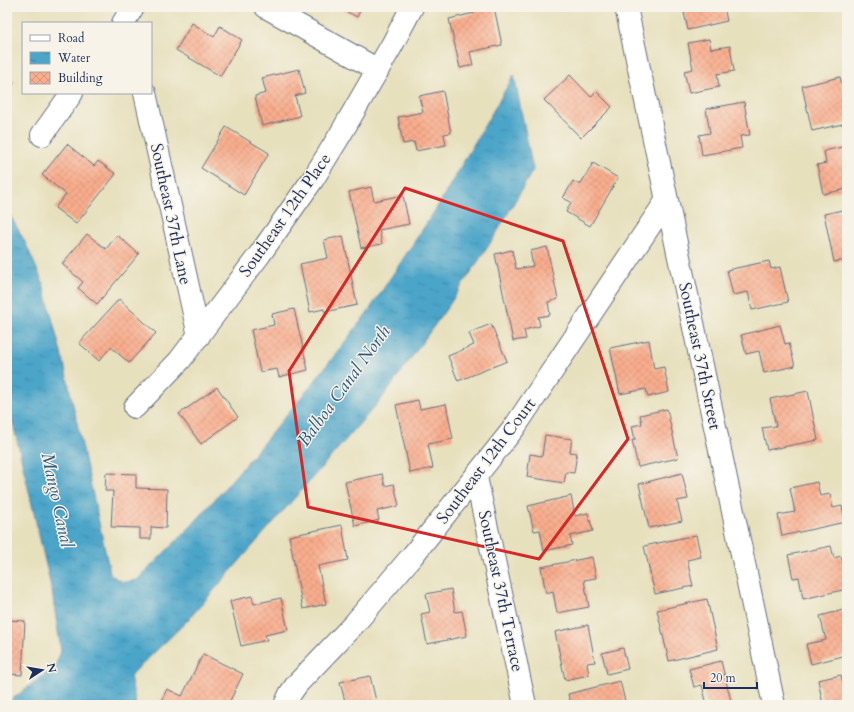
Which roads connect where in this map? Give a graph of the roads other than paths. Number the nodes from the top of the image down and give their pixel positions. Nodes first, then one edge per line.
1 (266, 7) edge
2 (412, 7) edge
3 (626, 7) edge
4 (378, 70) junction
5 (71, 94) edge
6 (145, 94) edge
7 (42, 134) dead end
8 (667, 200) junction
9 (199, 336) junction
10 (134, 407) dead end
11 (476, 477) junction
12 (285, 705) edge
13 (525, 705) edge
14 (774, 705) edge

1 - 4 street
2 - 4 street, Southeast 12th Place
3 - 8 street, Southeast 37th Street
4 - 9 street, Southeast 12th Place
5 - 7 street
6 - 9 street, Southeast 37th Lane
8 - 11 street, Southeast 12th Court
8 - 14 street, Southeast 37th Street
9 - 10 street, Southeast 12th Place
11 - 12 street, Southeast 12th Court
11 - 13 street, Southeast 37th Terrace

